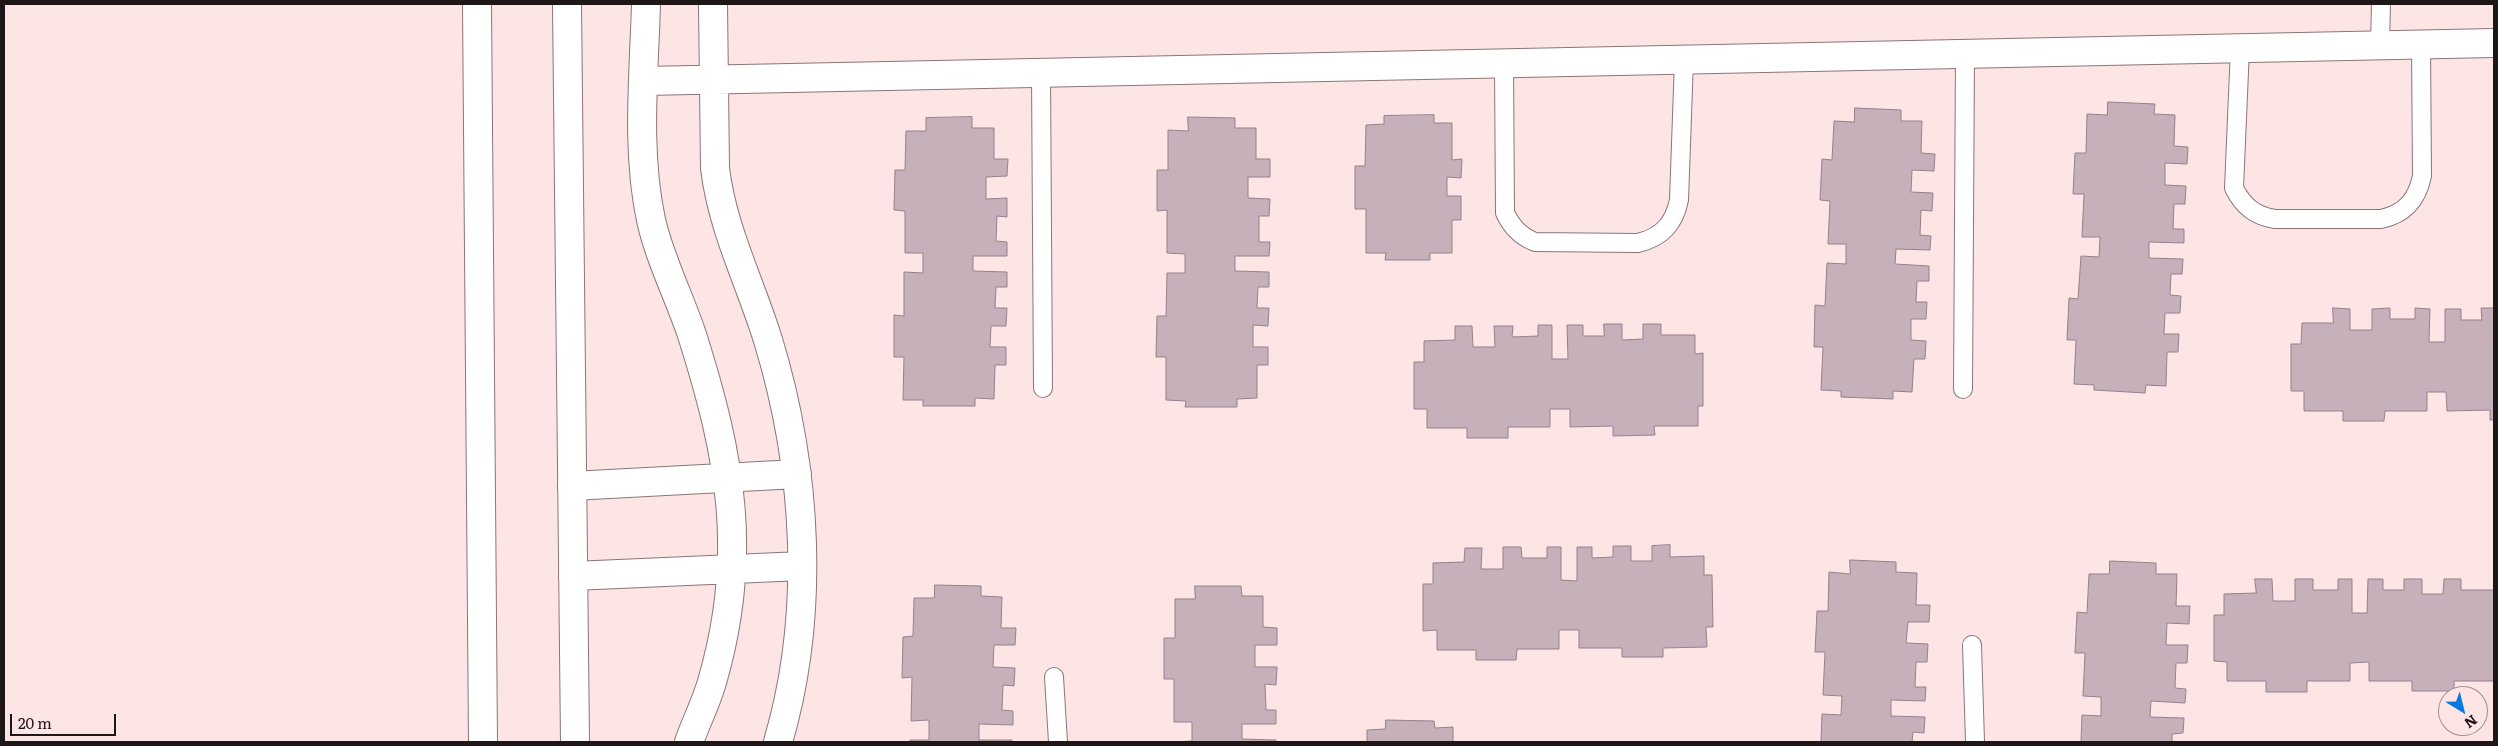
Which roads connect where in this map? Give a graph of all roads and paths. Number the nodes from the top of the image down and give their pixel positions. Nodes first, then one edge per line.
1 (477, 4) edge
2 (567, 4) edge
3 (646, 4) edge
4 (713, 4) edge
5 (2380, 4) edge
6 (2494, 43) edge
7 (2421, 44) junction
8 (2380, 45) junction
9 (2240, 48) junction
10 (1965, 54) junction
11 (1684, 60) junction
12 (1504, 64) junction
13 (1042, 73) junction
14 (714, 79) junction
15 (644, 81) junction
16 (1043, 388) dead end
17 (1964, 389) dead end
18 (797, 474) junction
19 (728, 478) junction
20 (572, 486) junction
21 (802, 566) junction
22 (732, 568) junction
23 (573, 576) junction
24 (1972, 645) dead end
25 (1054, 677) dead end
26 (483, 742) edge
27 (575, 742) edge
28 (688, 742) edge
29 (778, 742) edge
30 (1058, 742) edge
31 (1975, 742) edge

1 - 26 street
2 - 20 street
3 - 15 street
4 - 14 street
5 - 8 lane
6 - 7 street
7 - 8 street
7 - 9 lane
8 - 9 street
9 - 10 street
10 - 11 street
10 - 17 lane
11 - 12 street
11 - 12 lane
12 - 13 street
13 - 14 street
13 - 16 lane
14 - 15 street
14 - 18 street
15 - 19 street
18 - 19 street
18 - 21 street
19 - 20 street
19 - 22 street
20 - 23 street
21 - 22 street
21 - 29 street
22 - 23 street
22 - 28 street
23 - 27 street
24 - 31 lane
25 - 30 lane

